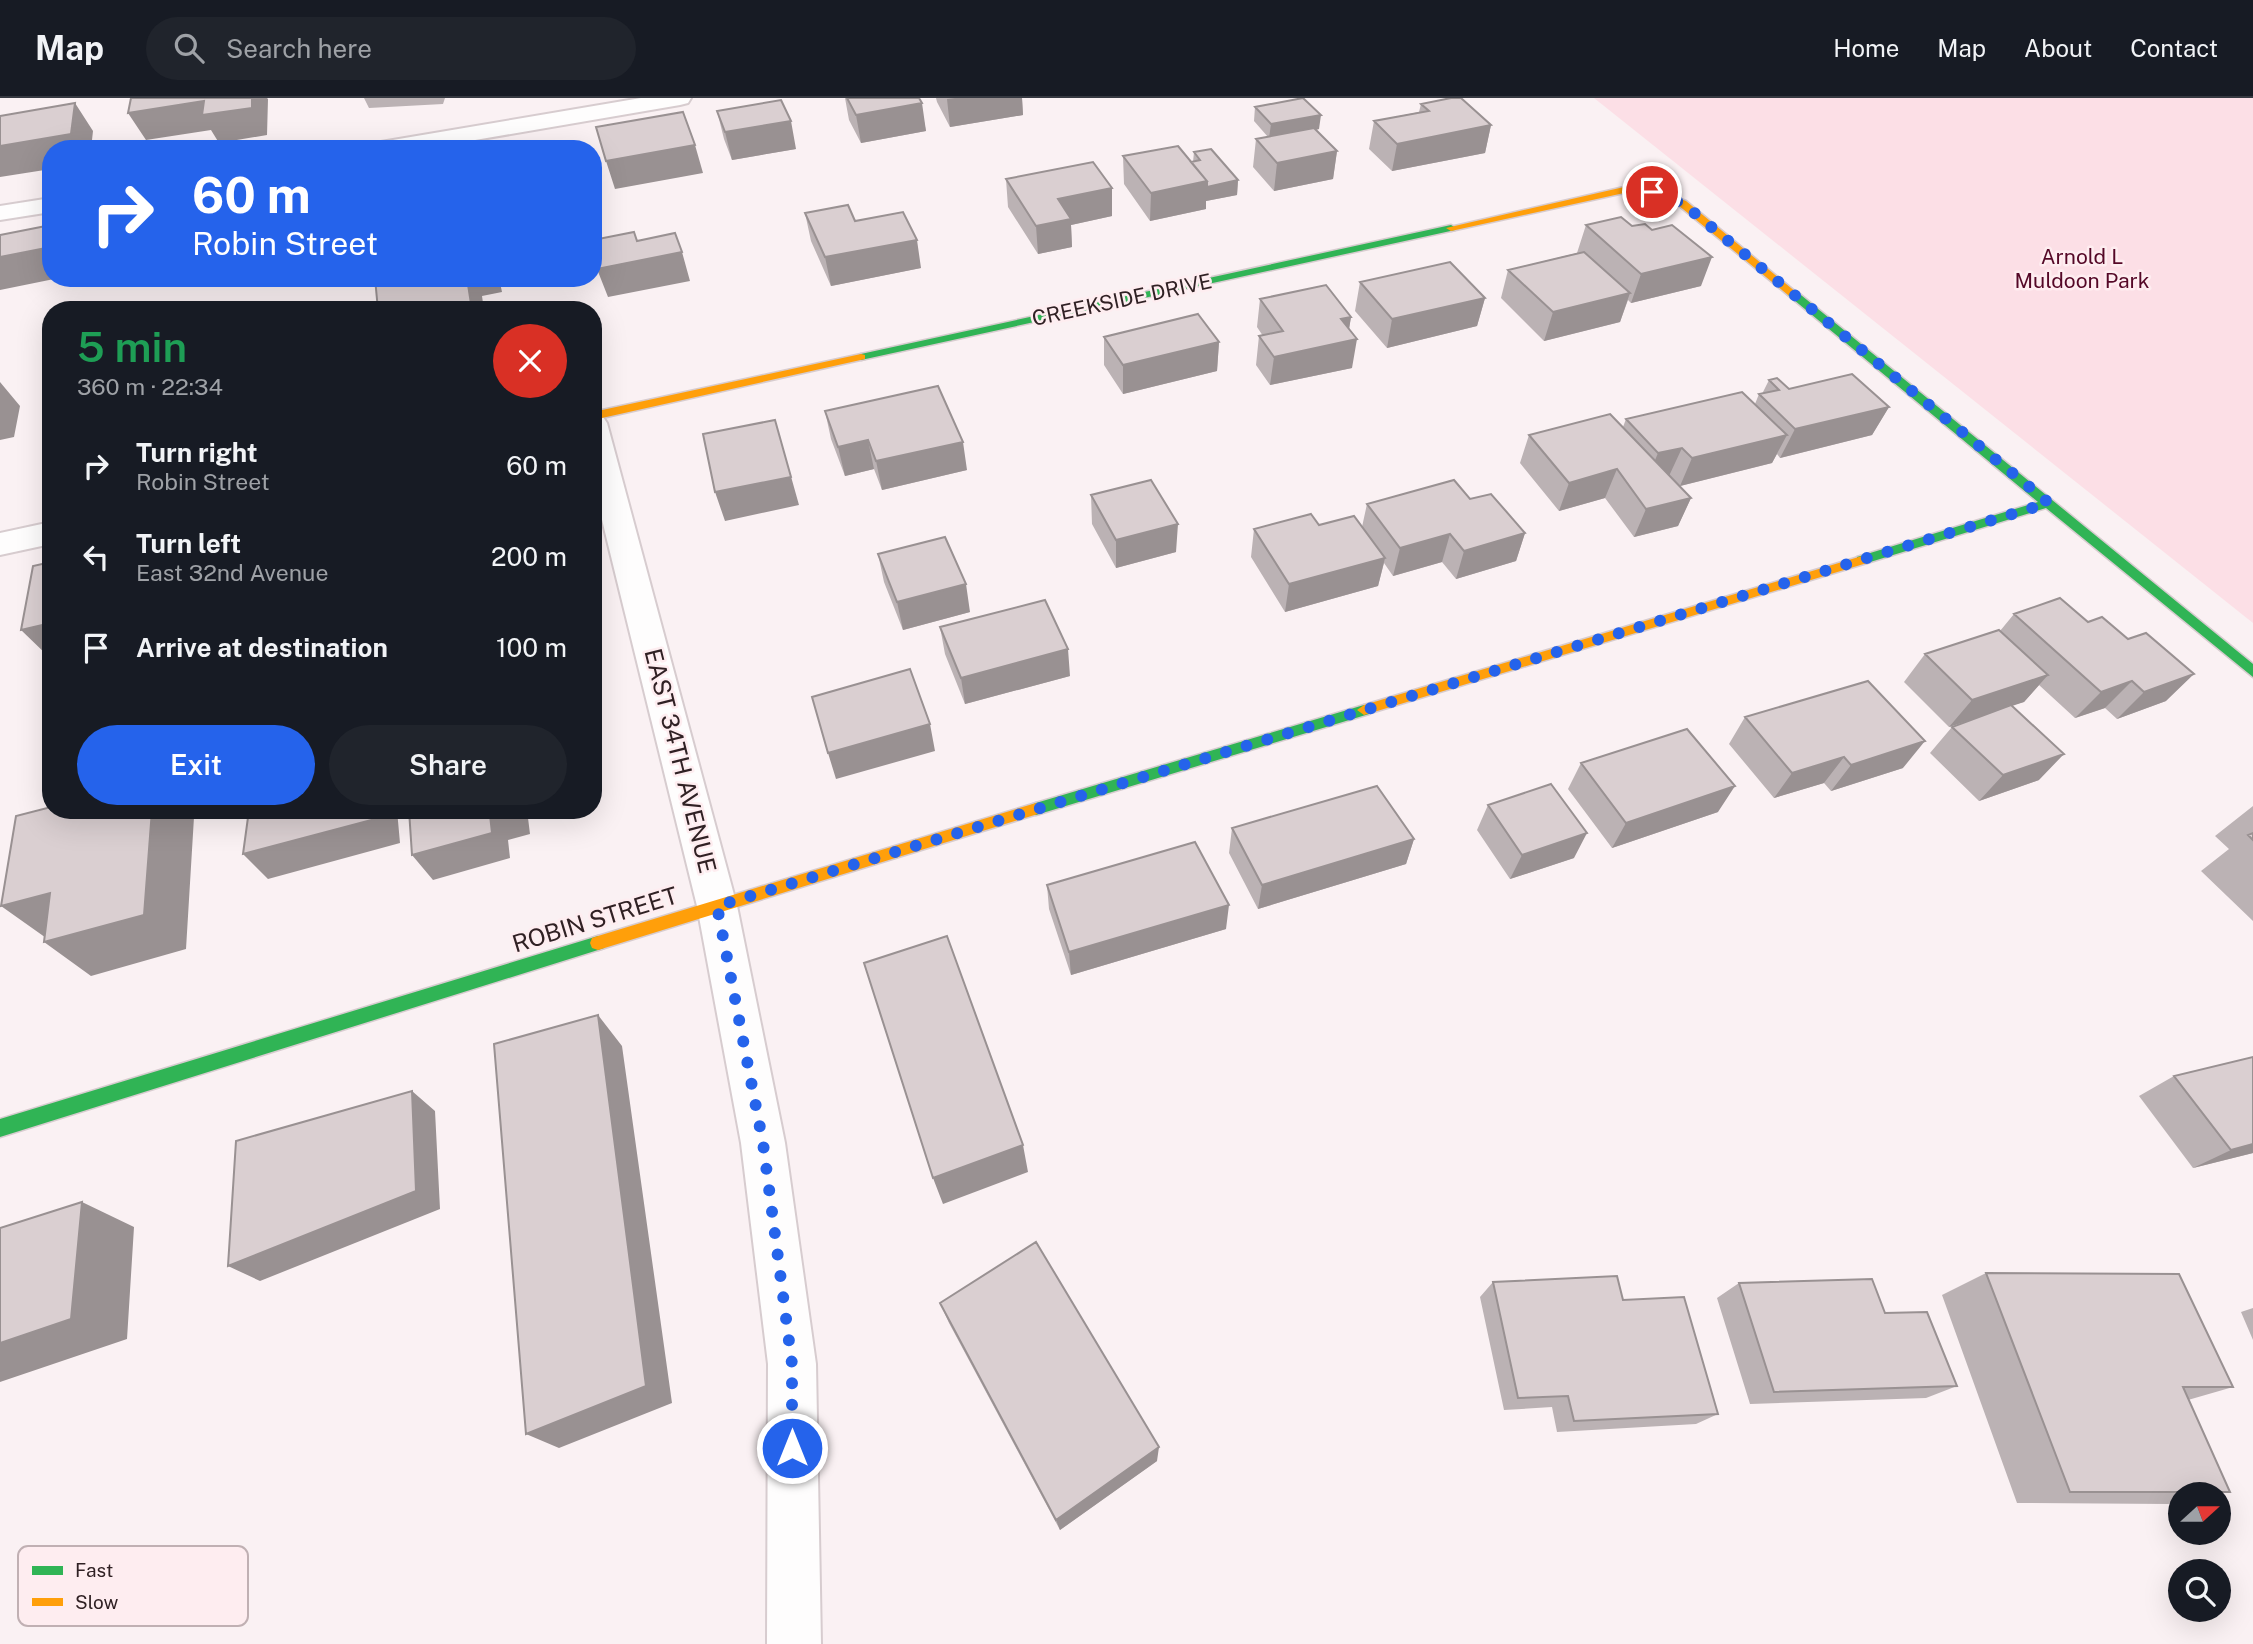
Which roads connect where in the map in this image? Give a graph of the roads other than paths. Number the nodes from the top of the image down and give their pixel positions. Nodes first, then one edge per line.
1 (680, 98) edge
2 (433, 140) edge
3 (42, 206) edge
4 (0, 213) edge
5 (602, 414) edge
6 (602, 458) edge
7 (2049, 503) junction
8 (42, 535) edge
9 (0, 544) edge
10 (2253, 672) edge
11 (717, 906) junction
12 (0, 1128) edge
13 (794, 1644) edge

1 - 2 street
3 - 4 street
5 - 7 street, CREEKSIDE DRIVE
6 - 11 street, EAST 34TH AVENUE
7 - 10 street
7 - 11 street, ROBIN STREET
8 - 9 street
11 - 12 street, ROBIN STREET
11 - 13 street, EAST 34TH AVENUE

